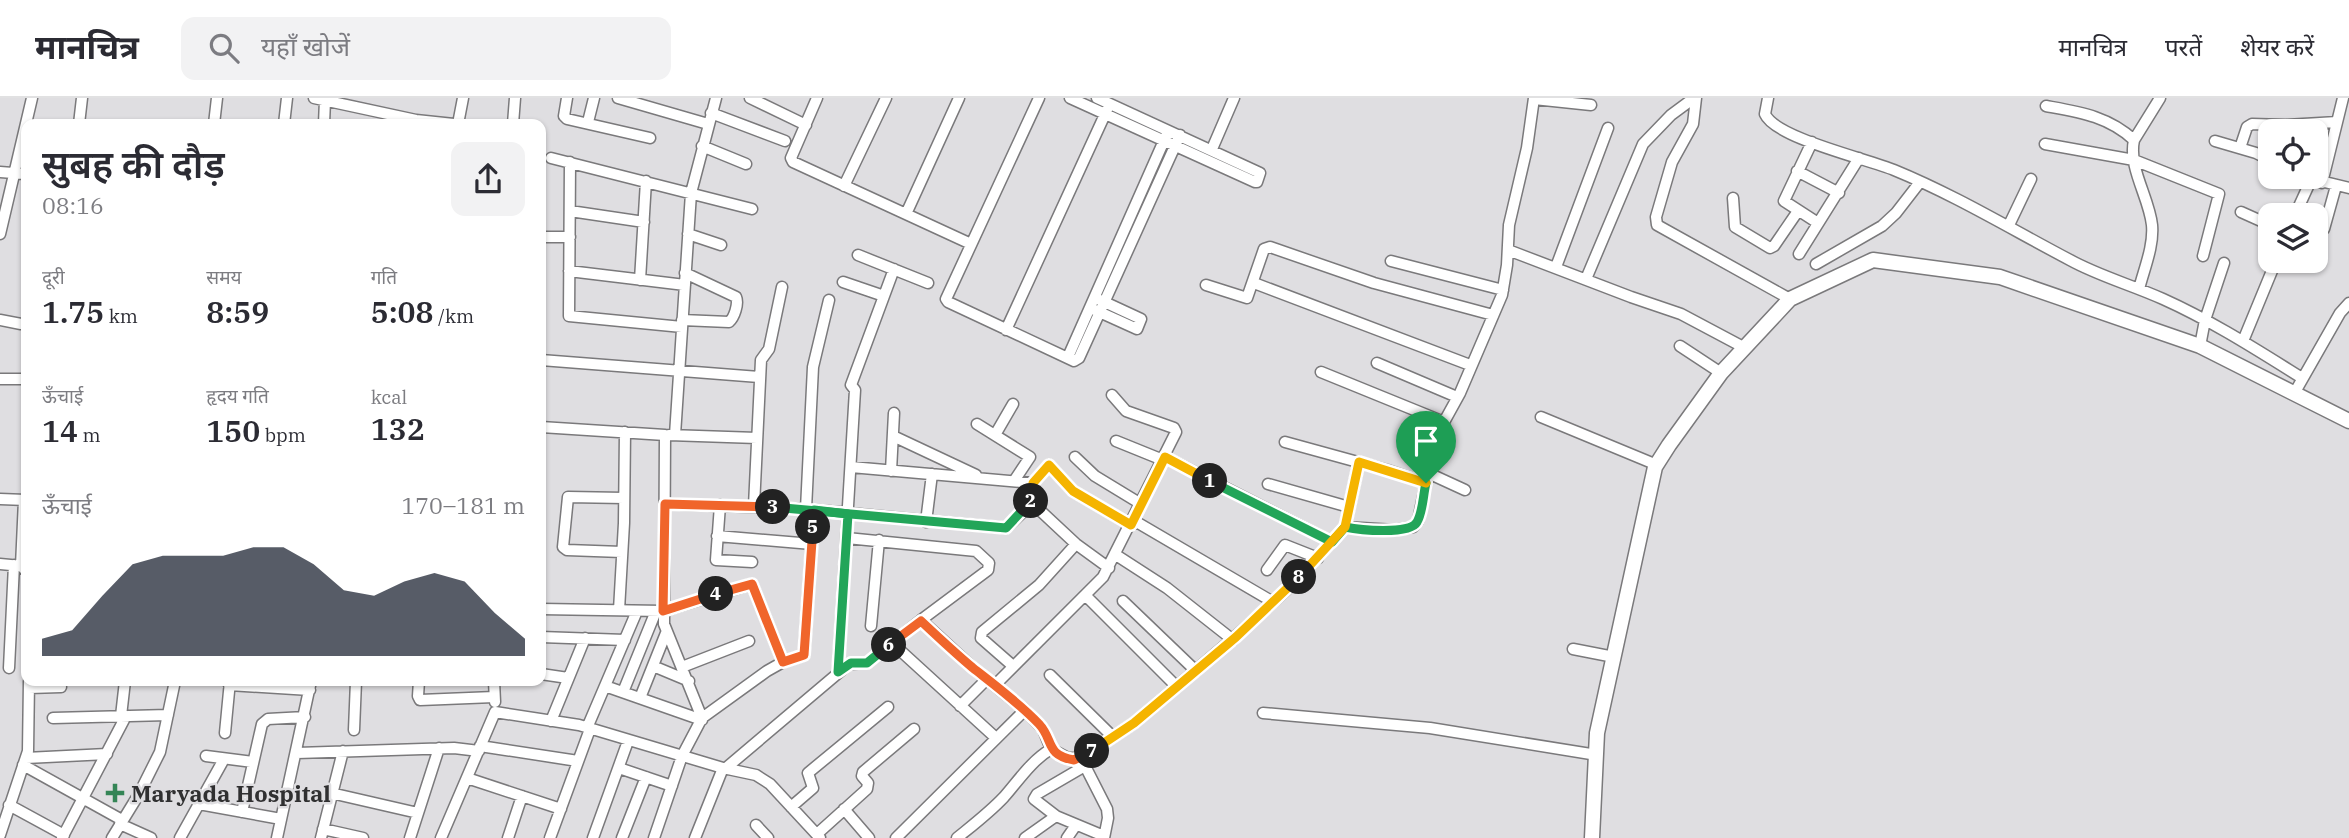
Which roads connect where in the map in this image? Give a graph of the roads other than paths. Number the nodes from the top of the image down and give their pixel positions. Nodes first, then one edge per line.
1 (32, 98) edge
2 (82, 98) edge
3 (216, 98) edge
4 (287, 98) edge
5 (463, 98) edge
6 (515, 98) edge
7 (567, 98) edge
8 (594, 98) edge
9 (618, 98) edge
10 (716, 98) edge
11 (750, 98) edge
12 (817, 98) edge
13 (886, 98) edge
14 (959, 98) edge
15 (1039, 98) edge
16 (1070, 98) edge
17 (1098, 98) edge
18 (1234, 98) edge
19 (1695, 98) edge
20 (1768, 98) edge
21 (2160, 98) edge
22 (2343, 98) edge
23 (320, 99) edge
24 (1534, 99) edge
25 (1591, 105) dead end
26 (2046, 106) dead end
27 (1107, 109) junction
28 (709, 118) junction
29 (27, 119) edge
30 (80, 119) edge
31 (214, 119) edge
32 (285, 119) edge
33 (323, 119) edge
34 (403, 119) edge
35 (457, 119) edge
36 (513, 119) edge
37 (2342, 119) edge
38 (588, 122) junction
39 (806, 125) junction
40 (1608, 128) dead end
41 (1180, 135) junction
42 (1166, 136) junction
43 (650, 138) dead end
44 (2134, 140) junction
45 (21, 141) edge
46 (785, 141) dead end
47 (2215, 141) dead end
48 (1812, 142) junction
49 (2045, 144) dead end
50 (702, 146) junction
51 (1175, 146) junction
52 (2328, 147) edge
53 (2240, 148) junction
54 (1212, 149) junction
55 (2258, 155) edge
56 (551, 158) dead end
57 (1859, 158) junction
58 (2134, 160) junction
59 (570, 162) junction
60 (746, 164) dead end
61 (1797, 171) junction
62 (0, 172) edge
63 (13, 173) junction
64 (21, 174) edge
65 (2031, 179) dead end
66 (646, 181) junction
67 (1920, 182) junction
68 (2328, 184) edge
69 (2336, 186) junction
70 (844, 187) junction
71 (2349, 188) edge
72 (1839, 192) junction
73 (691, 193) junction
74 (1733, 198) dead end
75 (752, 209) dead end
76 (570, 211) junction
77 (1798, 211) junction
78 (2241, 212) dead end
79 (906, 214) junction
80 (2328, 215) edge
81 (2258, 220) edge
82 (644, 222) junction
83 (1818, 223) junction
84 (2009, 225) junction
85 (0, 234) edge
86 (688, 234) junction
87 (1128, 236) junction
88 (546, 237) edge
89 (569, 237) junction
90 (971, 244) junction
91 (720, 245) dead end
92 (1508, 250) junction
93 (1799, 254) dead end
94 (858, 255) dead end
95 (2203, 256) dead end
96 (1391, 261) dead end
97 (2224, 263) dead end
98 (1816, 264) dead end
99 (1556, 267) junction
100 (894, 269) junction
101 (569, 271) junction
102 (685, 273) junction
103 (2271, 273) edge
104 (640, 279) junction
105 (1586, 279) junction
106 (843, 282) dead end
107 (928, 283) dead end
108 (1254, 283) junction
109 (685, 285) junction
110 (1206, 285) dead end
111 (782, 287) dead end
112 (2139, 289) junction
113 (1503, 290) junction
114 (884, 296) junction
115 (1790, 299) junction
116 (829, 300) dead end
117 (2349, 303) edge
118 (1493, 315) junction
119 (0, 320) edge
120 (2205, 320) junction
121 (682, 323) junction
122 (21, 324) dead end
123 (1006, 330) junction
124 (2243, 341) junction
125 (1680, 346) dead end
126 (2200, 346) junction
127 (1745, 348) junction
128 (546, 360) edge
129 (1377, 363) dead end
130 (1470, 365) junction
131 (680, 372) junction
132 (1321, 372) dead end
133 (1721, 373) junction
134 (759, 377) junction
135 (2302, 378) junction
136 (0, 379) edge
137 (21, 379) edge
138 (2295, 392) junction
139 (1112, 395) dead end
140 (1457, 397) junction
141 (1013, 404) dead end
142 (894, 413) dead end
143 (1541, 417) dead end
144 (2349, 421) edge
145 (1444, 422) junction
146 (977, 424) dead end
147 (546, 427) edge
148 (625, 432) junction
149 (670, 435) junction
150 (995, 435) junction
151 (893, 436) junction
152 (757, 438) junction
153 (1116, 441) dead end
154 (1285, 442) dead end
155 (1074, 457) dead end
156 (1164, 459) junction
157 (1359, 462) junction
158 (1657, 465) junction
159 (851, 467) junction
160 (891, 471) junction
161 (932, 474) junction
162 (982, 478) junction
163 (1427, 478) junction
164 (1014, 481) junction
165 (1033, 483) junction
166 (1268, 484) dead end
167 (1465, 490) dead end
168 (624, 498) junction
169 (0, 499) edge
170 (21, 500) edge
171 (1031, 502) junction
172 (665, 504) junction
173 (1141, 504) junction
174 (720, 505) junction
175 (754, 506) junction
176 (1349, 507) junction
177 (810, 509) junction
178 (848, 514) junction
179 (926, 522) junction
180 (1132, 522) junction
181 (1345, 527) junction
182 (717, 536) junction
183 (847, 538) junction
184 (879, 540) junction
185 (1332, 542) junction
186 (812, 544) junction
187 (1076, 544) junction
188 (622, 552) junction
189 (1116, 555) junction
190 (1318, 558) junction
191 (752, 562) dead end
192 (0, 564) edge
193 (20, 567) edge
194 (1109, 568) junction
195 (1267, 570) dead end
196 (1085, 595) junction
197 (1123, 601) dead end
198 (1273, 602) junction
199 (546, 609) edge
200 (619, 610) junction
201 (638, 611) junction
202 (659, 611) junction
203 (921, 621) junction
204 (871, 626) dead end
205 (666, 633) junction
206 (546, 637) edge
207 (584, 638) junction
208 (625, 640) junction
209 (1233, 640) junction
210 (749, 641) dead end
211 (892, 643) junction
212 (1573, 649) dead end
213 (1614, 657) junction
214 (783, 662) junction
215 (653, 666) junction
216 (1013, 666) junction
217 (682, 667) junction
218 (9, 668) dead end
219 (1196, 671) junction
220 (838, 672) junction
221 (546, 675) edge
222 (1050, 675) dead end
223 (568, 678) junction
224 (689, 681) junction
225 (991, 682) junction
226 (605, 685) junction
227 (29, 686) edge
228 (50, 686) edge
229 (125, 686) edge
230 (174, 686) edge
231 (230, 686) edge
232 (310, 686) edge
233 (356, 686) edge
234 (419, 686) edge
235 (494, 686) edge
236 (61, 687) dead end
237 (1177, 687) junction
238 (623, 692) junction
239 (495, 698) junction
240 (640, 698) junction
241 (888, 706) dead end
242 (960, 706) junction
243 (1025, 710) junction
244 (495, 712) junction
245 (1263, 713) dead end
246 (168, 715) junction
247 (124, 716) junction
248 (305, 717) junction
249 (53, 718) dead end
250 (702, 719) junction
251 (551, 721) junction
252 (588, 728) junction
253 (914, 729) dead end
254 (354, 730) dead end
255 (225, 733) dead end
256 (1113, 737) junction
257 (996, 738) junction
258 (628, 741) junction
259 (439, 748) junction
260 (479, 749) junction
261 (1051, 749) junction
262 (342, 751) junction
263 (296, 753) junction
264 (107, 754) junction
265 (1597, 755) junction
266 (206, 756) dead end
267 (682, 756) junction
268 (224, 759) junction
269 (24, 761) junction
270 (578, 761) junction
271 (253, 762) junction
272 (1083, 762) junction
273 (619, 768) junction
274 (724, 768) junction
275 (646, 777) junction
276 (467, 778) junction
277 (672, 786) junction
278 (331, 793) junction
279 (522, 796) junction
280 (84, 799) junction
281 (199, 804) junction
282 (9, 805) junction
283 (791, 807) junction
284 (561, 809) junction
285 (844, 809) junction
286 (242, 812) junction
287 (418, 813) junction
288 (1056, 816) junction
289 (281, 819) junction
290 (121, 822) junction
291 (756, 825) dead end
292 (1076, 825) junction
293 (322, 834) edge
294 (0, 835) edge
295 (818, 836) edge
296 (63, 837) edge
297 (1104, 837) edge
298 (113, 838) edge
299 (151, 838) edge
300 (180, 838) edge
301 (277, 838) edge
302 (363, 838) edge
303 (410, 838) edge
304 (441, 838) edge
305 (508, 838) edge
306 (550, 838) edge
307 (593, 838) edge
308 (622, 838) edge
309 (654, 838) edge
310 (695, 838) edge
311 (768, 838) edge
312 (869, 838) edge
313 (895, 838) edge
314 (957, 838) edge
315 (1026, 838) edge
316 (1067, 838) edge
317 (1592, 838) edge

1 - 29 street
2 - 30 street
3 - 31 street
4 - 32 street
5 - 35 street
6 - 36 street
7 - 38 street
8 - 38 street
9 - 28 street
10 - 28 street
11 - 39 street
12 - 39 street
13 - 70 street
14 - 79 street
15 - 90 street
16 - 27 street
17 - 27 street
18 - 54 street
19 - 105 street
19 - 115 street
20 - 48 street
21 - 44 street
22 - 37 street
23 - 33 street
23 - 34 street
24 - 25 street
24 - 92 street
26 - 44 street
27 - 42 street
27 - 123 street
28 - 46 street
28 - 50 street
37 - 52 street
37 - 53 street
38 - 43 street
39 - 70 street
40 - 99 street
41 - 42 street
41 - 51 street
41 - 54 street
42 - 51 street
42 - 87 street
44 - 58 street
45 - 63 street
47 - 53 street
48 - 57 street
48 - 61 street
49 - 58 street
50 - 60 street
50 - 73 street
51 - 54 street
51 - 87 street
53 - 55 street
56 - 59 street
57 - 67 street
57 - 72 street
58 - 95 street
58 - 112 street
59 - 66 street
59 - 76 street
61 - 72 street
61 - 77 street
62 - 63 street
63 - 64 street
63 - 85 street
65 - 84 street
66 - 73 street
66 - 82 street
67 - 84 street
67 - 98 street
68 - 69 street
69 - 71 street
69 - 80 street
70 - 79 street
72 - 83 street
73 - 75 street
73 - 86 street
74 - 77 street
76 - 82 street
76 - 89 street
77 - 83 street
78 - 81 street
79 - 90 street
82 - 104 street
83 - 93 street
84 - 112 street
86 - 91 street
86 - 102 street
87 - 123 street
88 - 89 street
89 - 101 street
90 - 123 street
92 - 99 street
92 - 113 street
94 - 100 street
96 - 113 street
97 - 120 street
99 - 105 street
100 - 107 street
100 - 114 street
101 - 104 street
101 - 121 street
102 - 109 street
102 - 121 street
103 - 124 street
104 - 109 street
105 - 127 street
106 - 114 street
108 - 110 street
108 - 118 street
108 - 130 street
109 - 121 street
111 - 134 street
112 - 120 street
113 - 118 street
114 - 159 street
115 - 126 street
115 - 127 street
116 - 177 street
117 - 135 street
118 - 130 street
119 - 122 street
120 - 124 street
120 - 126 street
121 - 131 street
124 - 135 street
125 - 133 street
126 - 138 street
127 - 133 street
128 - 131 street
129 - 140 street
130 - 140 street
131 - 134 street
131 - 149 street
132 - 145 street
133 - 158 street
134 - 152 street
135 - 138 street
136 - 137 street
138 - 144 street
139 - 156 street
140 - 145 street
141 - 150 street
142 - 151 street
143 - 158 street
145 - 163 street
146 - 150 street
147 - 148 street
148 - 149 street
148 - 168 street
149 - 152 street
149 - 172 street
150 - 164 street
151 - 160 street
151 - 162 street
152 - 175 street
153 - 156 street
154 - 157 street
155 - 173 street
156 - 173 street
156 - 185 street
157 - 163 street
157 - 176 street
158 - 213 street
159 - 160 street
159 - 178 street
160 - 161 street
161 - 162 street
161 - 179 street
162 - 164 street
163 - 167 street
163 - 181 street
164 - 165 street
165 - 171 street
165 - 180 street
166 - 176 street
168 - 188 street
168 - 188 street
169 - 170 street
171 - 179 street
171 - 187 street
172 - 174 street
172 - 202 street
173 - 180 street
174 - 175 street
174 - 182 street
175 - 177 street
176 - 181 street
177 - 178 street
177 - 186 street
178 - 179 street
178 - 183 street
180 - 189 street
180 - 198 street
181 - 185 street
182 - 186 street
182 - 191 street
183 - 184 street
183 - 220 street
184 - 203 street
184 - 204 street
185 - 190 street
186 - 214 street
187 - 194 street
187 - 216 street
188 - 200 street
189 - 194 street
189 - 209 street
190 - 195 street
190 - 198 street
192 - 193 street
193 - 218 street
194 - 196 street
196 - 216 street
196 - 237 street
197 - 219 street
198 - 209 street
199 - 200 street
200 - 201 street
201 - 202 street
201 - 208 street
202 - 205 street
202 - 214 street
202 - 238 street
203 - 211 street
203 - 225 street
205 - 215 street
205 - 217 street
206 - 207 street
207 - 208 street
207 - 223 street
208 - 226 street
209 - 219 street
210 - 217 street
211 - 220 street
211 - 242 street
212 - 213 street
213 - 265 street
214 - 250 street
215 - 224 street
215 - 240 street
216 - 225 street
217 - 224 street
219 - 237 street
220 - 274 street
221 - 223 street
222 - 256 street
223 - 251 street
224 - 250 street
225 - 242 street
225 - 243 street
226 - 238 street
226 - 252 street
227 - 269 street
228 - 236 street
229 - 247 street
230 - 246 street
231 - 255 street
232 - 248 street
233 - 254 street
234 - 239 street
235 - 239 street
237 - 256 street
238 - 240 street
239 - 244 street
240 - 250 street
241 - 283 street
242 - 257 street
243 - 257 street
243 - 261 street
244 - 251 street
244 - 260 street
245 - 265 street
246 - 247 street
246 - 290 street
247 - 249 street
247 - 264 street
248 - 263 street
248 - 271 street
250 - 267 street
251 - 252 street
252 - 258 street
252 - 270 street
253 - 285 street
256 - 272 street
257 - 313 street
258 - 267 street
258 - 273 street
259 - 260 street
259 - 262 street
259 - 287 street
260 - 270 street
260 - 276 street
261 - 272 street
261 - 314 street
262 - 263 street
262 - 278 street
263 - 289 street
264 - 269 street
264 - 280 street
265 - 317 street
266 - 268 street
267 - 274 street
267 - 277 street
268 - 271 street
268 - 281 street
269 - 280 street
269 - 282 street
270 - 284 street
271 - 286 street
272 - 288 street
272 - 297 street
273 - 275 street
273 - 307 street
274 - 283 street
274 - 310 street
275 - 277 street
275 - 308 street
276 - 279 street
276 - 304 street
277 - 309 street
278 - 287 street
278 - 293 street
279 - 284 street
279 - 305 street
280 - 290 street
280 - 296 street
281 - 286 street
281 - 300 street
282 - 294 street
282 - 296 street
283 - 295 street
284 - 306 street
285 - 295 street
285 - 312 street
286 - 289 street
287 - 303 street
288 - 292 street
288 - 315 street
289 - 301 street
290 - 298 street
290 - 299 street
291 - 311 street
292 - 297 street
292 - 316 street
293 - 302 street

